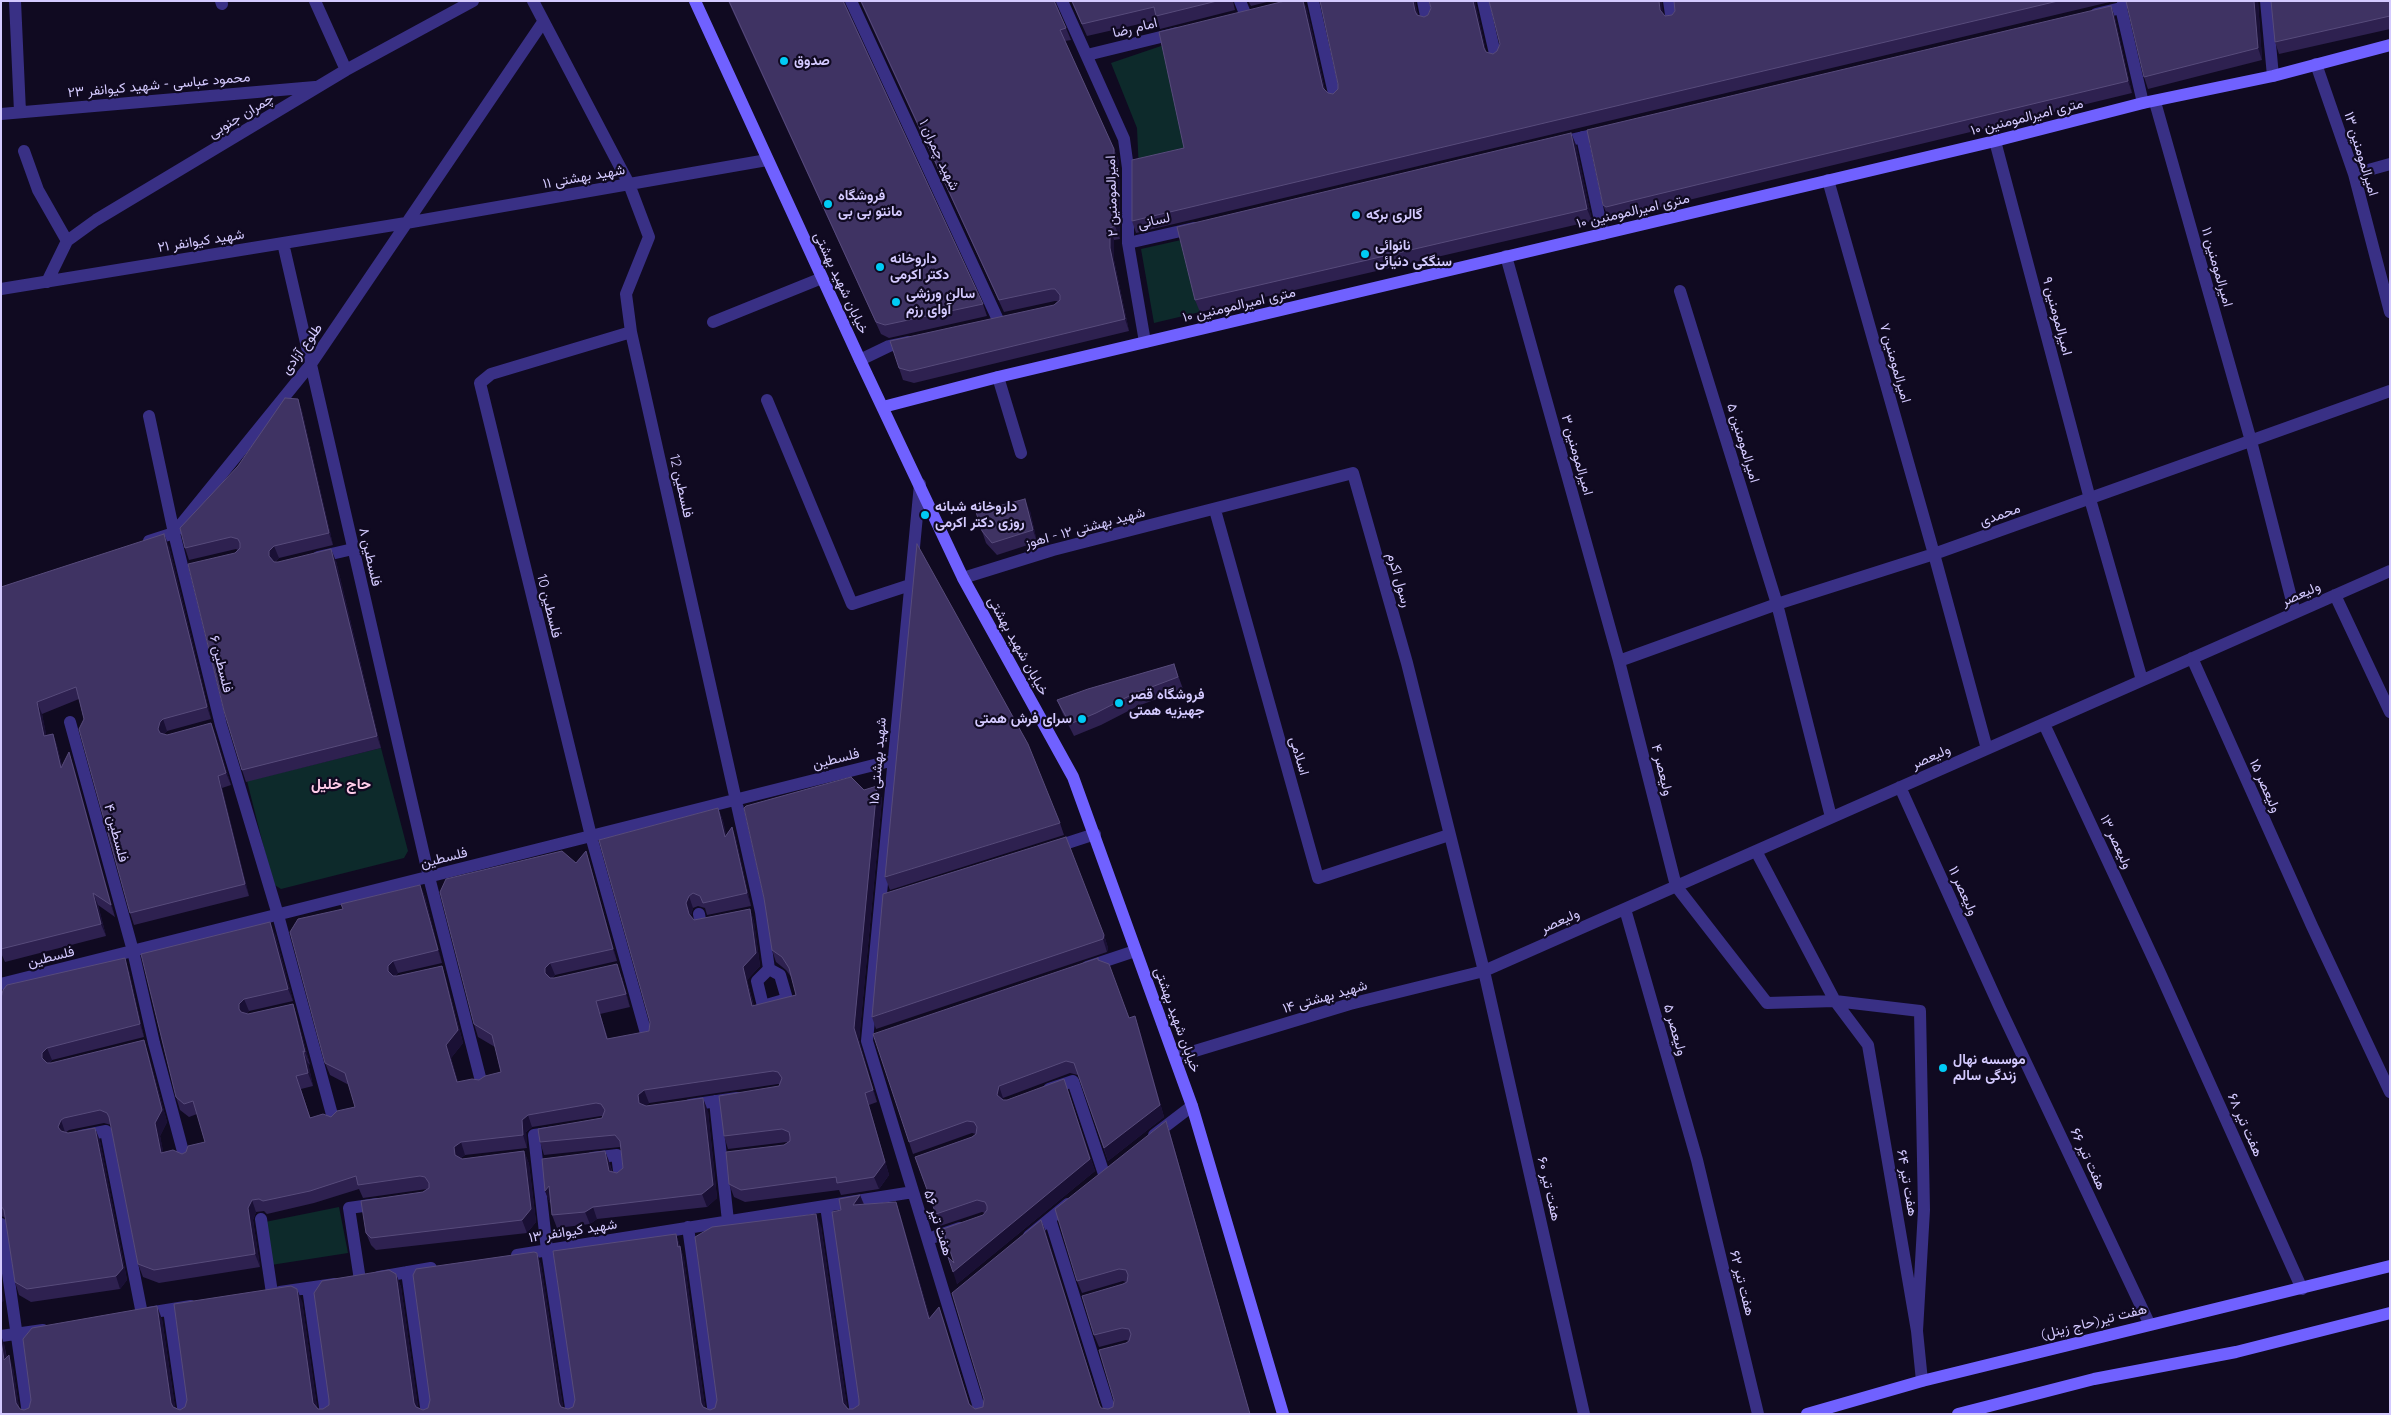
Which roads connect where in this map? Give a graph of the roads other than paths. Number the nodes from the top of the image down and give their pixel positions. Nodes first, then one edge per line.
1 (16, 1) edge
2 (315, 1) edge
3 (473, 1) edge
4 (533, 1) edge
5 (695, 1) edge
6 (851, 1) edge
7 (1062, 1) edge
8 (1240, 1) edge
9 (1313, 1) edge
10 (1422, 1) edge
11 (1483, 1) edge
12 (1669, 1) edge
13 (2266, 1) edge
14 (2122, 5) edge
15 (1246, 16) edge
16 (2082, 17) edge
17 (1427, 21) edge
18 (1672, 21) edge
19 (543, 22) junction
20 (1190, 29) edge
21 (2390, 45) edge
22 (1087, 55) junction
23 (1496, 58) edge
24 (2316, 64) junction
25 (346, 70) junction
26 (2273, 76) junction
27 (320, 87) junction
28 (1335, 98) edge
29 (2149, 103) junction
30 (20, 112) junction
31 (1, 114) edge
32 (1619, 128) edge
33 (1582, 137) junction
34 (1994, 141) junction
35 (1543, 146) edge
36 (24, 151) dead end
37 (768, 160) junction
38 (2390, 164) edge
39 (2354, 174) junction
40 (1828, 180) junction
41 (629, 184) junction
42 (406, 223) junction
43 (1205, 225) edge
44 (1603, 234) junction
45 (67, 241) junction
46 (283, 243) junction
47 (1128, 243) junction
48 (1506, 256) junction
49 (822, 278) junction
50 (47, 282) junction
51 (1, 289) edge
52 (1680, 291) dead end
53 (2390, 312) edge
54 (713, 322) dead end
55 (999, 322) edge
56 (631, 332) junction
57 (916, 340) edge
58 (1145, 342) junction
59 (860, 360) junction
60 (311, 364) junction
61 (998, 377) junction
62 (2390, 391) edge
63 (767, 400) dead end
64 (883, 407) junction
65 (149, 416) dead end
66 (2251, 441) junction
67 (1020, 453) dead end
68 (920, 484) junction
69 (2090, 499) junction
70 (1215, 510) junction
71 (174, 533) junction
72 (138, 545) edge
73 (353, 549) junction
74 (1934, 554) junction
75 (308, 559) edge
76 (2390, 571) edge
77 (963, 578) junction
78 (910, 585) junction
79 (2335, 595) junction
80 (1777, 604) junction
81 (2295, 613) junction
82 (2192, 658) junction
83 (1618, 661) junction
84 (2142, 680) junction
85 (2390, 712) edge
86 (70, 722) dead end
87 (2044, 724) junction
88 (1987, 749) junction
89 (894, 760) junction
90 (1900, 787) junction
91 (737, 799) junction
92 (1832, 817) junction
93 (1095, 834) junction
94 (1449, 835) junction
95 (591, 836) junction
96 (1756, 851) junction
97 (1039, 852) edge
98 (428, 877) junction
99 (1676, 886) junction
100 (1625, 909) junction
101 (699, 914) dead end
102 (278, 915) junction
103 (727, 919) edge
104 (1136, 951) junction
105 (133, 952) junction
106 (769, 970) dead end
107 (1484, 971) junction
108 (1071, 973) edge
109 (2160, 973) joint
110 (1, 984) edge
111 (1835, 1001) junction
112 (304, 1007) junction
113 (2000, 1008) joint
114 (286, 1011) edge
115 (647, 1037) edge
116 (871, 1040) joint
117 (1176, 1057) junction
118 (482, 1085) edge
119 (2390, 1092) edge
120 (1036, 1094) edge
121 (752, 1096) edge
122 (715, 1101) junction
123 (678, 1106) edge
124 (1192, 1106) junction
125 (334, 1122) edge
126 (563, 1130) edge
127 (71, 1138) edge
128 (1140, 1146) edge
129 (185, 1159) edge
130 (577, 1160) edge
131 (1697, 1160) joint
132 (1104, 1174) edge
133 (620, 1178) edge
134 (913, 1192) junction
135 (1081, 1193) edge
136 (388, 1203) edge
137 (826, 1206) junction
138 (261, 1219) dead end
139 (1050, 1219) junction
140 (728, 1221) junction
141 (1, 1224) edge
142 (974, 1224) edge
143 (688, 1227) junction
144 (928, 1239) junction
145 (1021, 1243) edge
146 (547, 1250) junction
147 (500, 1257) edge
148 (444, 1266) edge
149 (2390, 1266) edge
150 (407, 1272) junction
151 (360, 1280) junction
152 (308, 1288) junction
153 (2302, 1289) junction
154 (207, 1304) edge
155 (170, 1310) junction
156 (2390, 1313) edge
157 (2149, 1324) junction
158 (55, 1328) edge
159 (1917, 1331) junction
160 (16, 1334) junction
161 (1, 1336) edge
162 (1922, 1380) junction
163 (28, 1414) edge
164 (184, 1414) edge
165 (326, 1414) edge
166 (427, 1414) edge
167 (572, 1414) edge
168 (714, 1414) edge
169 (856, 1414) edge
170 (981, 1414) edge
171 (1111, 1414) edge
172 (1283, 1414) edge
173 (1584, 1414) edge
174 (1758, 1414) edge
175 (1807, 1414) edge
176 (1958, 1414) edge

1 - 30 street
2 - 25 street
3 - 25 street, چمران جنوبی
4 - 19 street, فلسطین 12
5 - 37 street, خیابان شهید بهشتی
6 - 55 street, شهید چمران ۱
7 - 22 street, امیرالمومنین ۲
8 - 15 street
9 - 28 street
10 - 17 street
11 - 23 street
12 - 18 street
13 - 26 street
14 - 16 street
14 - 29 street, امیرالمومنین ۱۱
19 - 41 street, فلسطین 12
19 - 42 street, طلوع آزادی
20 - 22 street, امام رضا
21 - 24 street, ۱۰ متری امیرالمومنین
22 - 47 street, امیرالمومنین ۲
24 - 26 street, ۱۰ متری امیرالمومنین
24 - 39 street, امیرالمومنین ۱۳
25 - 27 street, چمران جنوبی
26 - 29 street, ۱۰ متری امیرالمومنین
27 - 30 street, محمود عباسی - شهید کیوانفر ۲۳
27 - 45 street, چمران جنوبی
29 - 34 street, ۱۰ متری امیرالمومنین
29 - 66 street, امیرالمومنین ۱۱
30 - 31 street, محمود عباسی - شهید کیوانفر ۲۳
32 - 33 street
33 - 35 street
33 - 44 street
34 - 40 street, ۱۰ متری امیرالمومنین
34 - 69 street, امیرالمومنین ۹
36 - 45 street
37 - 41 street, شهید بهشتی ۱۱
37 - 49 street, خیابان شهید بهشتی
38 - 39 street
39 - 53 street, امیرالمومنین ۱۳
40 - 44 street, ۱۰ متری امیرالمومنین
40 - 74 street, امیرالمومنین ۷
41 - 42 street, شهید بهشتی ۱۱
41 - 56 street, فلسطین 12
42 - 46 street, شهید کیوانفر ۲۱
42 - 60 street, طلوع آزادی
43 - 47 street, لسانی
44 - 48 street, ۱۰ متری امیرالمومنین
45 - 50 street, چمران جنوبی
46 - 50 street, شهید کیوانفر ۲۱
46 - 60 street, فلسطین ۸
47 - 58 street, امیرالمومنین ۲
48 - 58 street, ۱۰ متری امیرالمومنین
48 - 83 street, امیرالمومنین ۳
49 - 54 street
49 - 59 street, خیابان شهید بهشتی
50 - 51 street, شهید کیوانفر ۲۱
52 - 80 street, امیرالمومنین ۵
56 - 91 street, فلسطین 12
56 - 95 street, فلسطین 10
57 - 59 street
58 - 61 street, ۱۰ متری امیرالمومنین
59 - 64 street, خیابان شهید بهشتی
60 - 71 street, طلوع آزادی
60 - 73 street, فلسطین ۸
61 - 64 street, ۱۰ متری امیرالمومنین
61 - 67 street
62 - 66 street, محمدی
63 - 78 street
64 - 68 street, خیابان شهید بهشتی
65 - 71 street, فلسطین ۶
66 - 69 street, محمدی
66 - 81 street, امیرالمومنین ۱۱
68 - 77 street, خیابان شهید بهشتی
68 - 78 street, شهید بهشتی ۱۵
69 - 74 street, محمدی
69 - 84 street, امیرالمومنین ۹
70 - 77 street, شهید بهشتی ۱۲ - اهوز
70 - 94 street, رسول اکرم
70 - 94 street, اسلامی
71 - 72 street
71 - 102 street, فلسطین ۶
73 - 75 street
73 - 98 street, فلسطین ۸
74 - 80 street, محمدی
74 - 88 street, امیرالمومنین ۷
76 - 79 street, ولیعصر
77 - 93 street, خیابان شهید بهشتی
78 - 89 street, شهید بهشتی ۱۵
79 - 81 street, ولیعصر
79 - 85 street
80 - 83 street, محمدی
80 - 92 street, امیرالمومنین ۵
81 - 82 street, ولیعصر
82 - 84 street, ولیعصر
82 - 119 street, ولیعصر ۱۵
83 - 99 street, ولیعصر ۴
84 - 87 street, ولیعصر
86 - 105 street, فلسطین ۴
87 - 88 street, ولیعصر
87 - 109 street, ولیعصر ۱۳
88 - 90 street, ولیعصر
89 - 91 street, فلسطین
89 - 116 street, شهید بهشتی ۱۵
90 - 92 street, ولیعصر
90 - 113 street, ولیعصر ۱۱
91 - 95 street, فلسطین
91 - 106 street, فلسطین 12
92 - 96 street, ولیعصر
93 - 97 street
93 - 104 street, خیابان شهید بهشتی
94 - 107 street, هفت تیر ۶۰
95 - 98 street, فلسطین
95 - 115 street, فلسطین 10
96 - 99 street, ولیعصر
96 - 111 street, هفت تیر ۶۴
98 - 102 street, فلسطین
98 - 118 street, فلسطین ۸
99 - 100 street, ولیعصر
99 - 111 street
100 - 107 street, ولیعصر
100 - 131 street, ولیعصر ۵
101 - 103 street
102 - 105 street, فلسطین
102 - 112 street, فلسطین ۶
104 - 108 street
104 - 117 street, خیابان شهید بهشتی
105 - 110 street, فلسطین
105 - 129 street, فلسطین ۴
107 - 117 street, شهید بهشتی ۱۴
107 - 173 street, هفت تیر ۶۰
109 - 153 street, هفت تیر ۶۸
111 - 159 street, هفت تیر ۶۴
111 - 159 street
112 - 114 street
112 - 125 street, فلسطین ۶
113 - 157 street, هفت تیر ۶۶
116 - 134 street, هفت تیر ۵۶
117 - 124 street, خیابان شهید بهشتی
120 - 132 street
121 - 122 street
122 - 123 street
122 - 140 street
124 - 128 street
124 - 172 street, خیابان شهید بهشتی
126 - 146 street
127 - 155 street
130 - 133 street
131 - 174 street, هفت تیر ۶۲
134 - 137 street, شهید کیوانفر ۱۳
134 - 144 street, هفت تیر ۵۶
135 - 139 street
136 - 151 street
137 - 140 street, شهید کیوانفر ۱۳
137 - 169 street
138 - 152 street
139 - 145 street
139 - 171 street
140 - 143 street, شهید کیوانفر ۱۳
141 - 160 street
142 - 144 street
143 - 146 street, شهید کیوانفر ۱۳
143 - 168 street
144 - 170 street, هفت تیر ۵۶
146 - 147 street, شهید کیوانفر ۱۳
146 - 167 street
148 - 150 street
149 - 153 street, هفت تیر(حاج زینل)
150 - 151 street
150 - 166 street
151 - 152 street
152 - 165 street
153 - 157 street, هفت تیر(حاج زینل)
154 - 155 street
155 - 164 street
156 - 176 street
157 - 162 street, هفت تیر(حاج زینل)
158 - 160 street
159 - 162 street, هفت تیر ۶۴
160 - 161 street
160 - 163 street
162 - 175 street, هفت تیر(حاج زینل)

